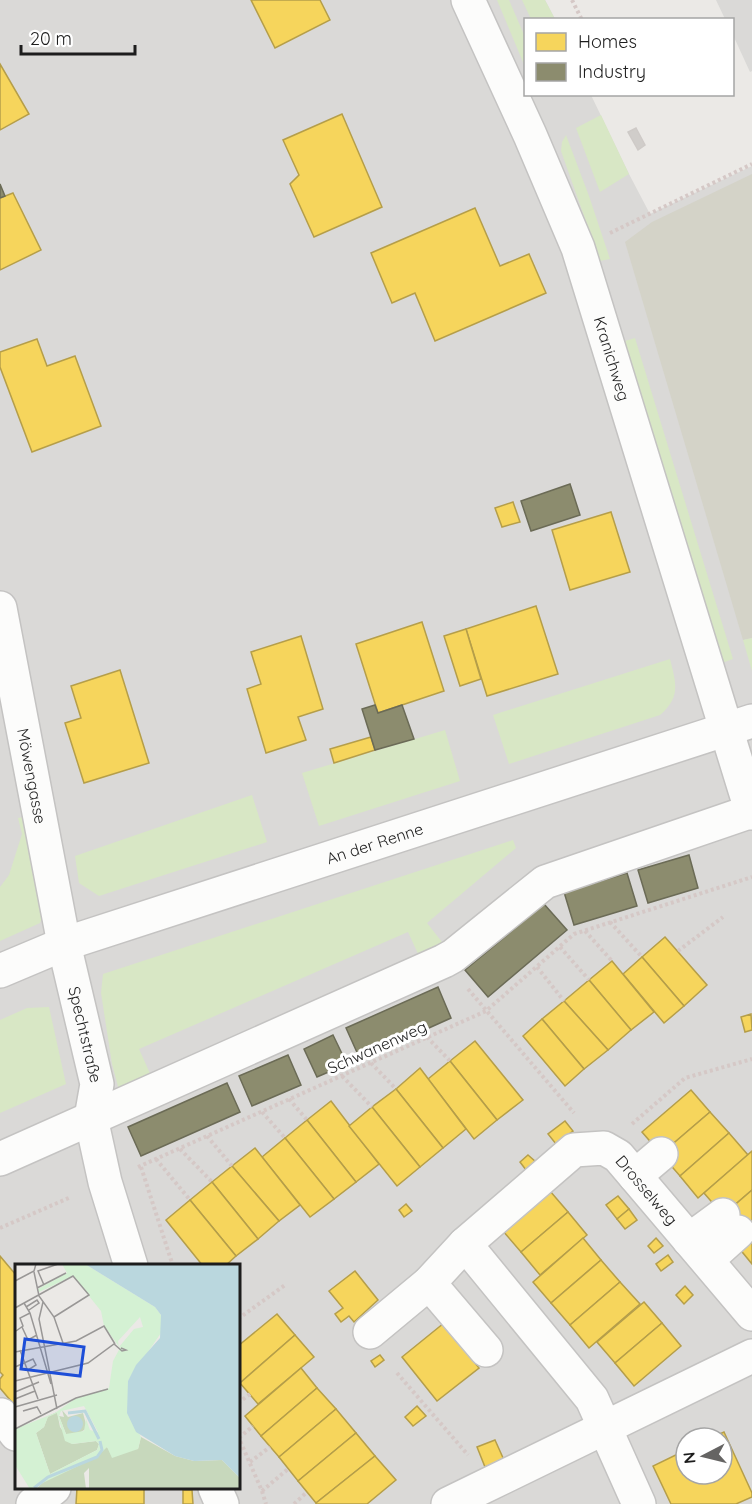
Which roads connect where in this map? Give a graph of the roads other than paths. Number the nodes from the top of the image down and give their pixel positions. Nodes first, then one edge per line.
1 (468, 0) edge
2 (0, 608) edge
3 (739, 725) edge
4 (752, 812) edge
5 (64, 944) junction
6 (0, 971) edge
7 (91, 1118) junction
8 (661, 1154) dead end
9 (0, 1160) edge
10 (635, 1176) junction
11 (730, 1223) dead end
12 (465, 1244) junction
13 (698, 1250) junction
14 (130, 1264) edge
15 (429, 1282) junction
16 (750, 1308) edge
17 (370, 1332) dead end
18 (486, 1350) dead end
19 (752, 1356) edge
20 (604, 1428) junction
21 (53, 1489) edge
22 (215, 1489) edge
23 (33, 1504) edge
24 (222, 1504) edge
25 (448, 1504) edge
26 (639, 1504) edge

1 - 3 street, Kranichweg
2 - 5 street, Möwengasse
3 - 4 street, Kranichweg
3 - 5 street, An der Renne
4 - 7 street
5 - 6 street, An der Renne
5 - 7 street, Spechtstraße
7 - 9 street
7 - 14 street, Spechtstraße
8 - 10 street
10 - 12 street, Drosselweg
10 - 13 street, Drosselweg
11 - 13 street
12 - 15 street, Drosselweg
12 - 20 street
13 - 16 street, Drosselweg
15 - 17 street, Drosselweg
15 - 18 street
19 - 20 street
20 - 25 street
20 - 26 street
21 - 23 street
22 - 24 street

